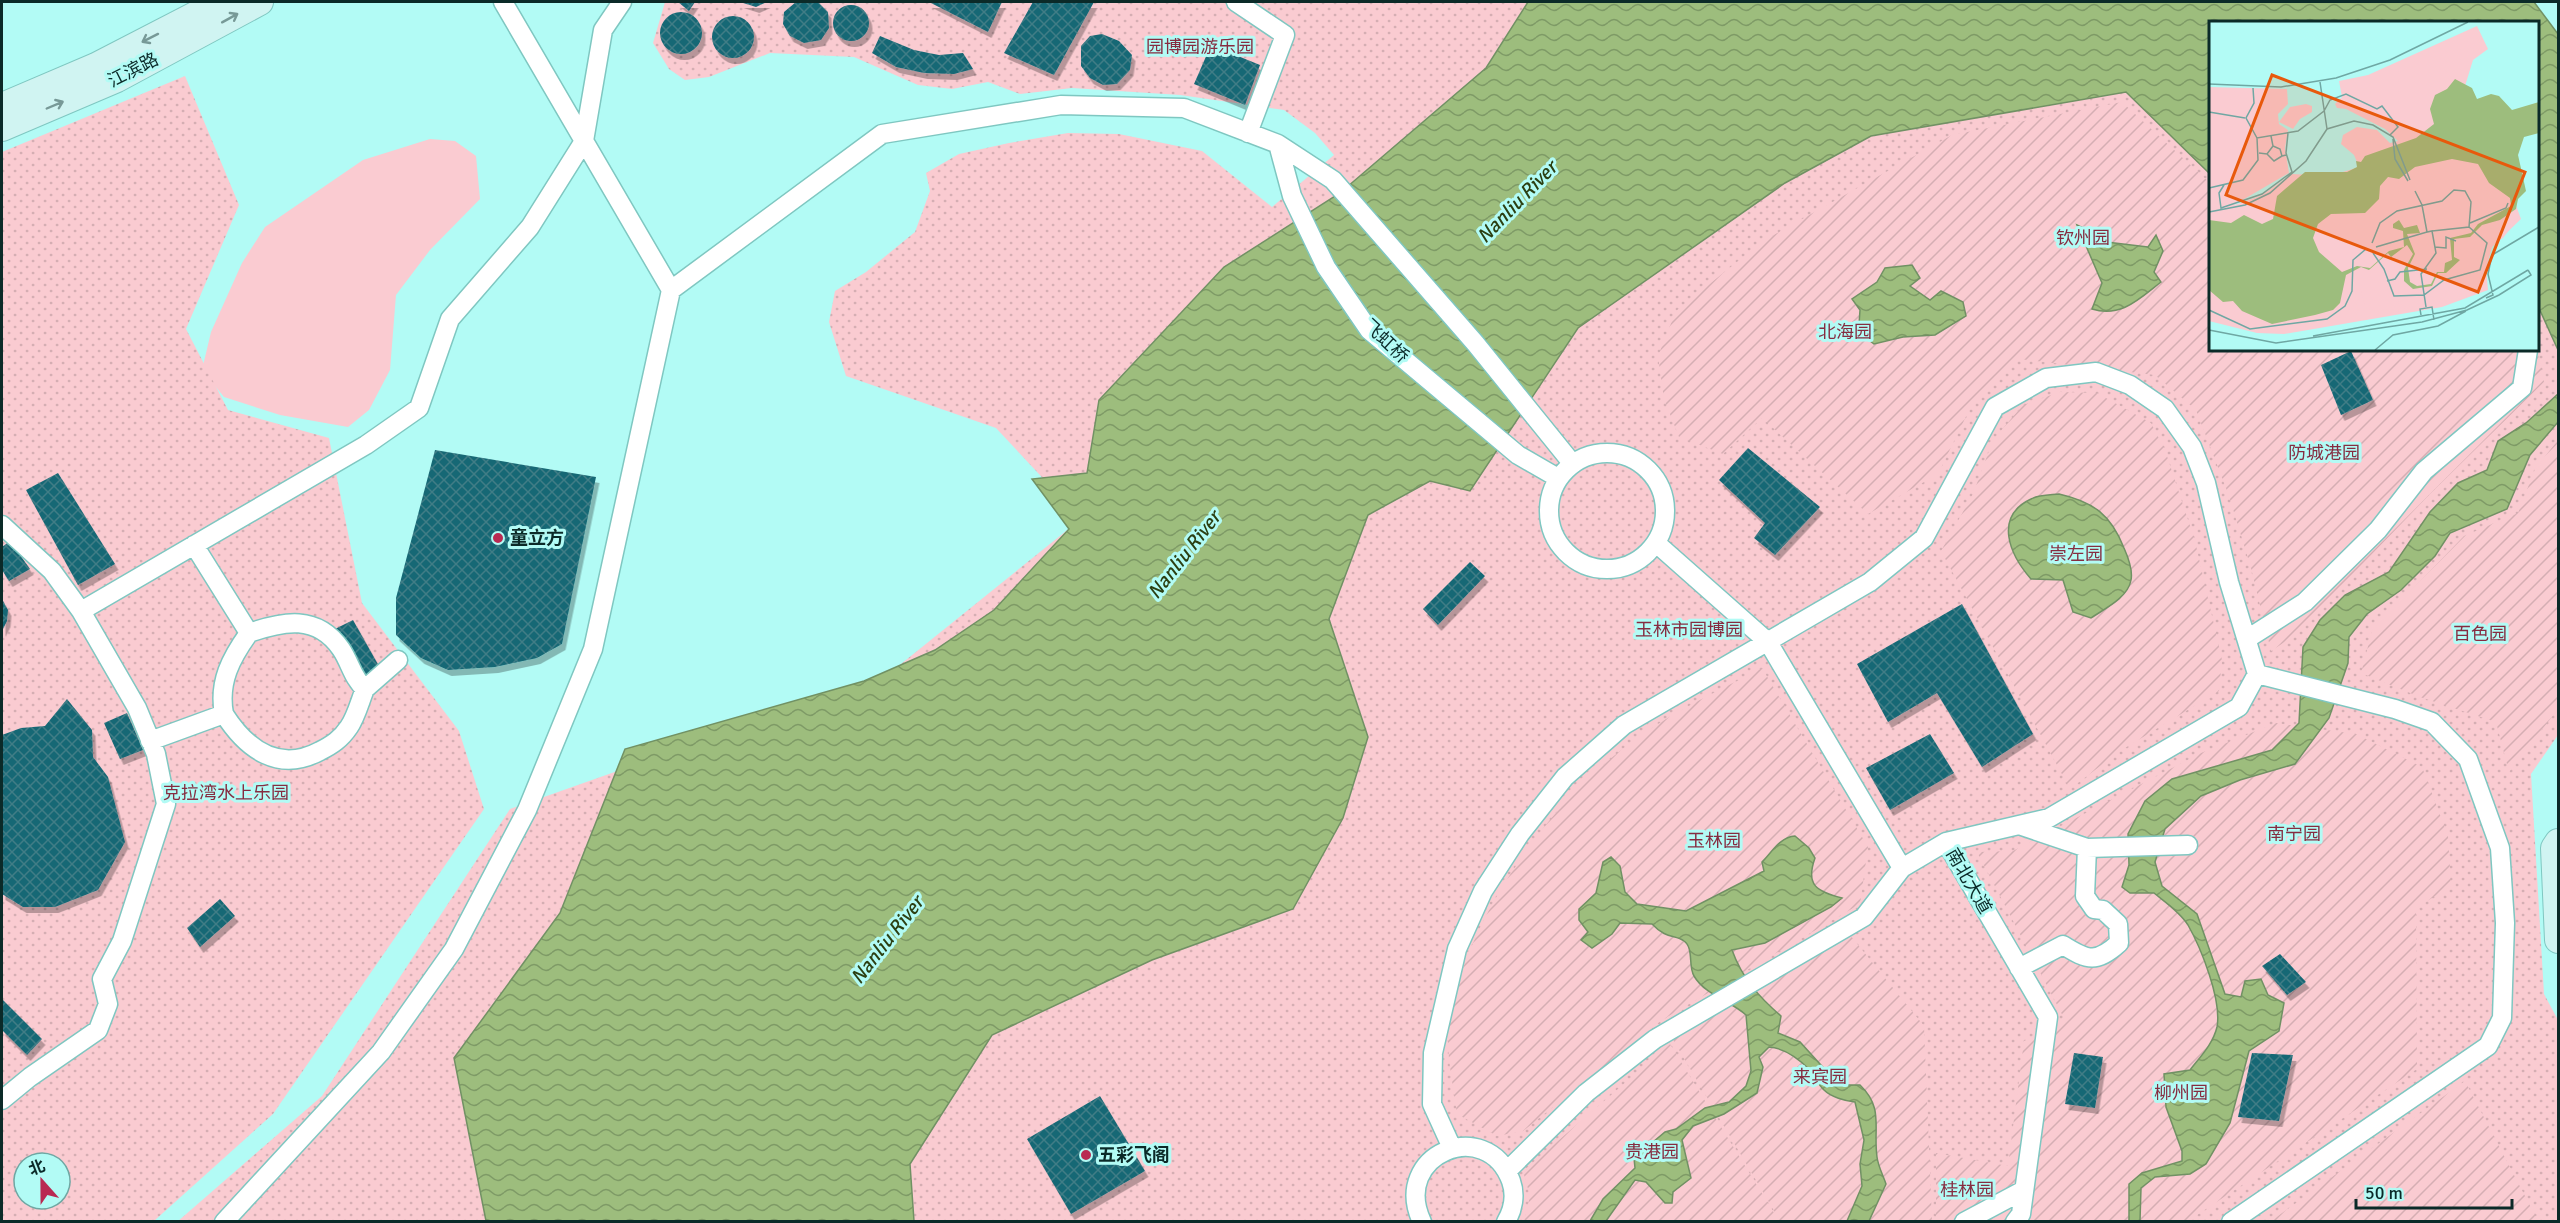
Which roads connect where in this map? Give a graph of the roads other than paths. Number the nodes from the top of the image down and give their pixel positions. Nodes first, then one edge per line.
1 (220, 2) edge
2 (260, 2) edge
3 (503, 2) edge
4 (622, 2) edge
5 (1236, 2) edge
6 (2, 106) edge
7 (2, 128) edge
8 (1248, 133) junction
9 (584, 141) junction
10 (1278, 144) junction
11 (670, 290) junction
12 (2528, 351) edge
13 (1572, 464) junction
14 (1558, 478) junction
15 (2, 525) edge
16 (1656, 543) junction
17 (194, 545) junction
18 (81, 611) junction
19 (249, 633) junction
20 (2247, 639) junction
21 (1768, 642) junction
22 (398, 660) dead end
23 (2257, 674) junction
24 (365, 689) junction
25 (224, 714) junction
26 (150, 741) junction
27 (2019, 825) junction
28 (1946, 842) junction
29 (2559, 842) edge
30 (2188, 845) dead end
31 (2087, 848) junction
32 (1902, 868) junction
33 (2559, 940) edge
34 (2019, 968) junction
35 (2, 1100) edge
36 (1452, 1148) junction
37 (1507, 1171) junction
38 (2024, 1190) junction
39 (224, 1221) edge
40 (1422, 1221) edge
41 (1506, 1221) edge
42 (1964, 1221) edge
43 (2015, 1221) edge
44 (2231, 1221) edge

1 -> 6 main road, 江滨路
7 -> 2 main road, 江滨路
3 - 9 street
4 - 9 street
5 - 8 street
8 - 10 street
8 - 11 street
9 - 11 street
9 - 17 street
10 - 13 street
10 - 14 street, 飞虹桥
11 - 39 street
12 - 20 street
13 - 14 street
13 - 16 street
14 - 16 street
15 - 18 street
16 - 21 street
17 - 18 street
17 - 19 street
18 - 26 street
19 - 24 street
19 - 25 street
20 - 21 street
20 - 23 street
21 - 32 street
21 - 36 street
22 - 24 street
23 - 27 street
23 - 44 street
24 - 25 street
25 - 26 street
26 - 35 street
27 - 28 street
27 - 31 street
28 - 32 street, 南北大道
28 - 34 street, 南北大道
29 - 33 main road
30 - 31 street
31 - 34 street
32 - 37 street
34 - 38 street, 南北大道
36 - 37 street
36 - 40 street
37 - 41 street
38 - 42 street
38 - 43 street, 南北大道

